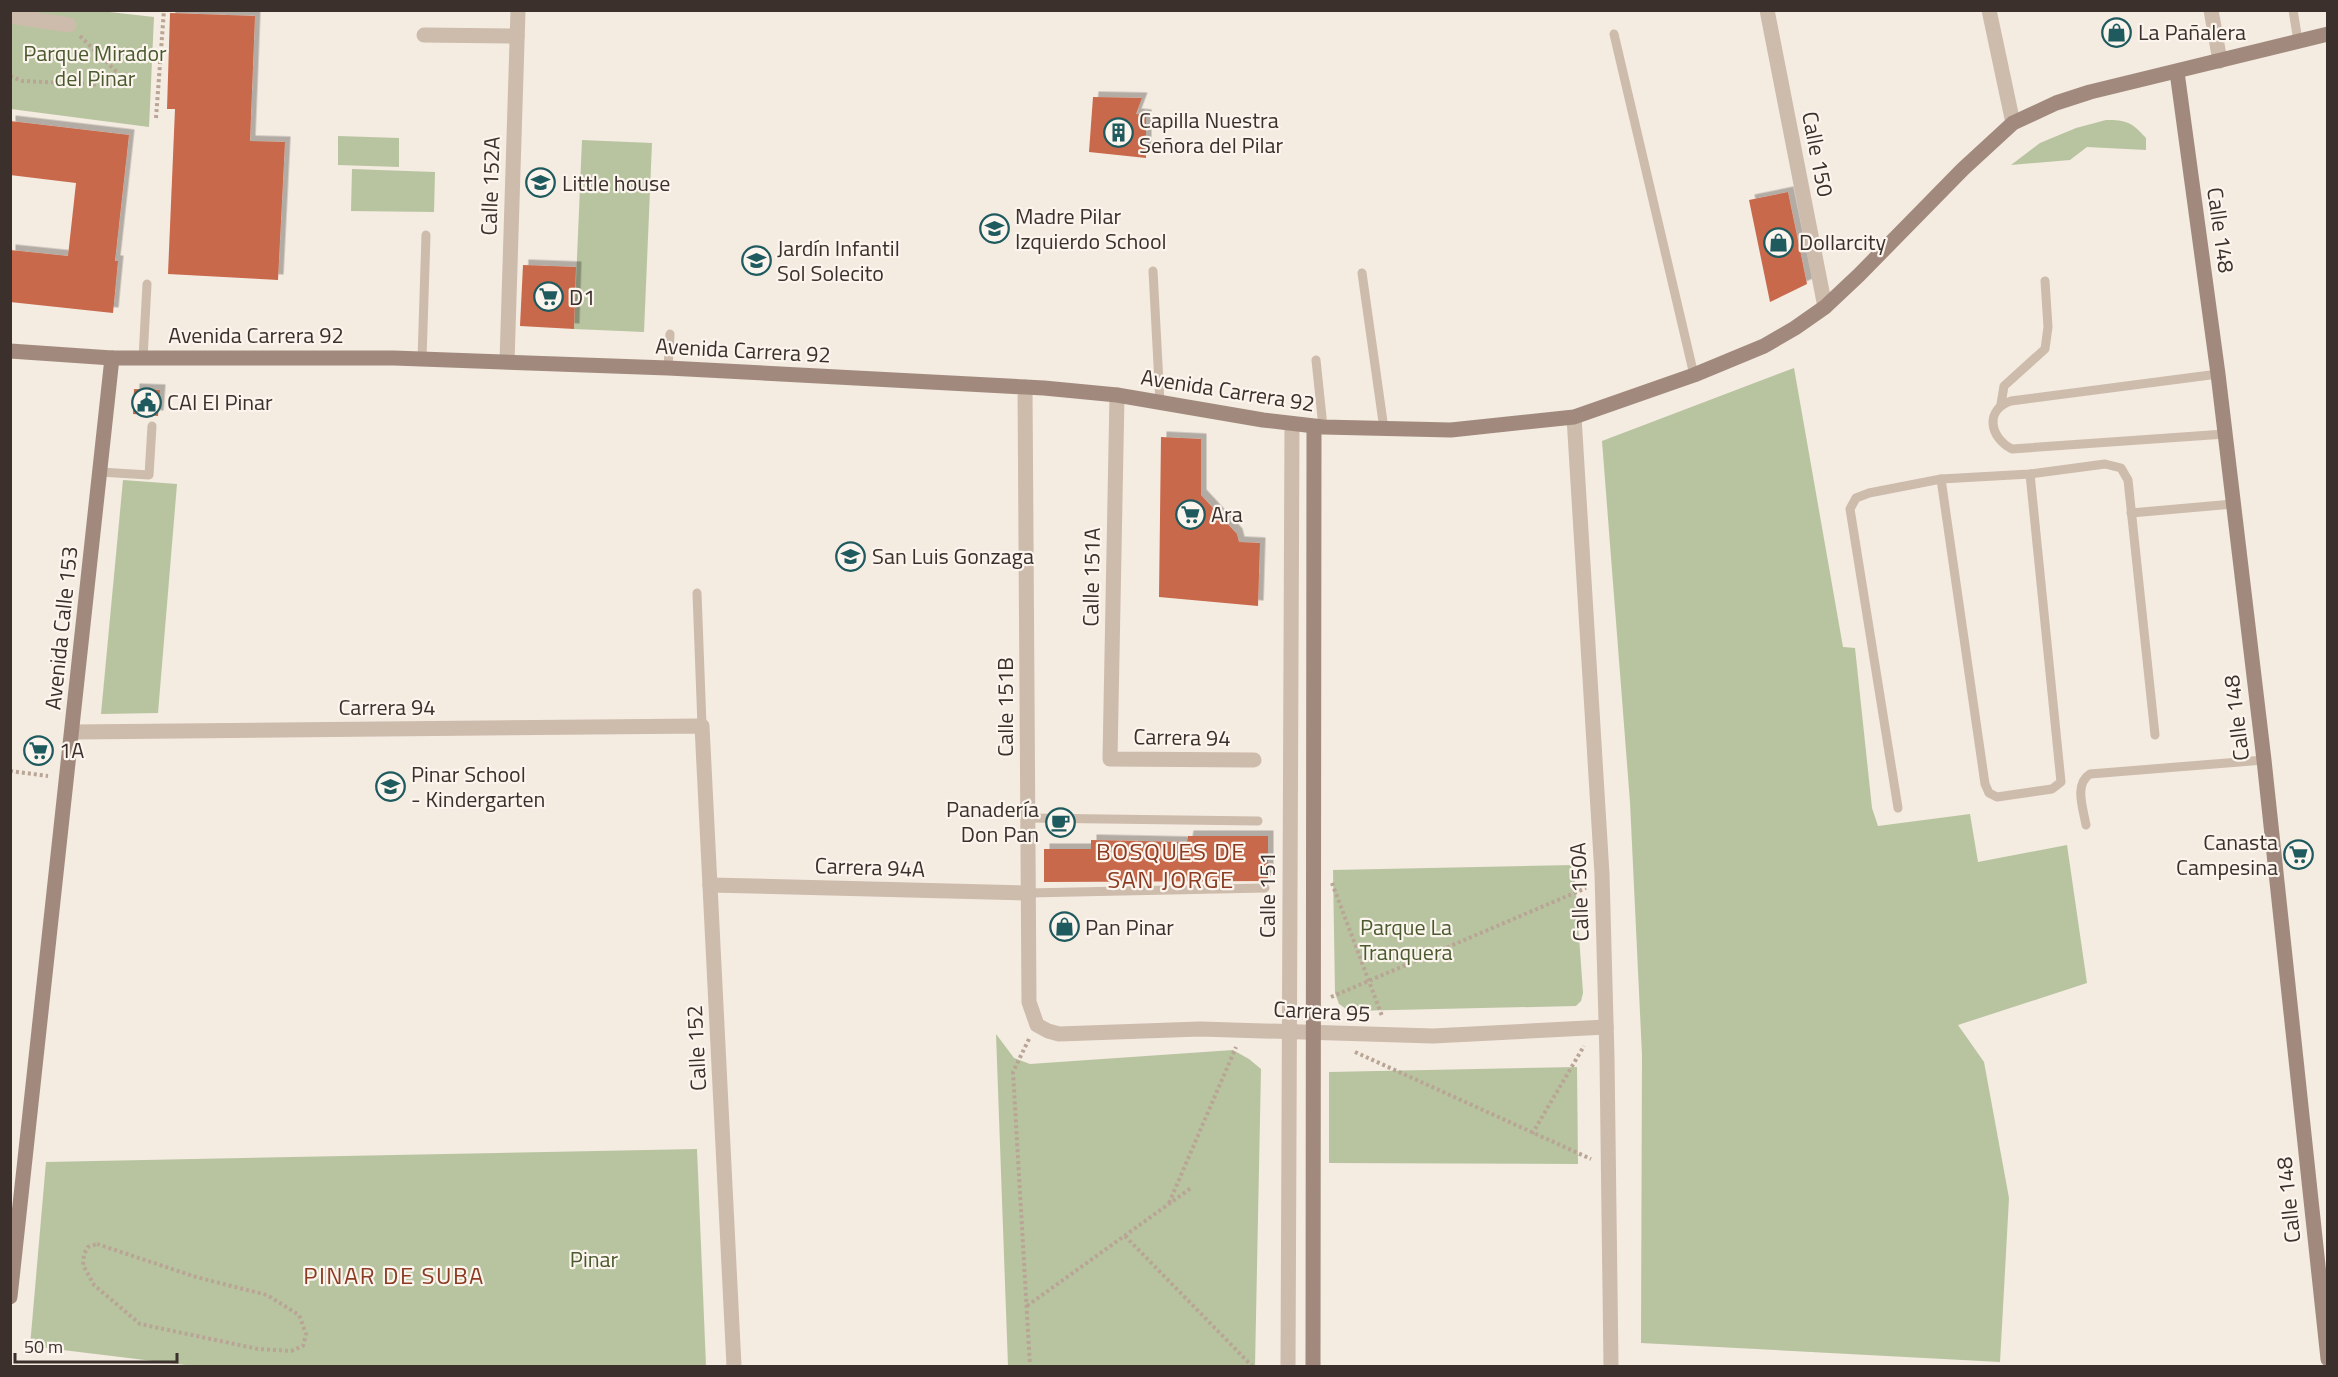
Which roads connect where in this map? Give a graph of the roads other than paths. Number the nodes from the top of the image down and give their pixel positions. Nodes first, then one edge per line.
1 (518, 10) edge
2 (1767, 10) edge
3 (1989, 10) edge
4 (2211, 10) edge
5 (2293, 10) edge
6 (10, 16) edge
7 (69, 25) road end
8 (1614, 34) dead end
9 (2328, 34) edge
10 (424, 35) dead end
11 (517, 36) junction
12 (2298, 41) junction
13 (2220, 61) junction
14 (2177, 72) junction
15 (2013, 123) junction
16 (426, 235) dead end
17 (1153, 271) dead end
18 (1362, 273) dead end
19 (2045, 281) dead end
20 (147, 284) dead end
21 (1826, 307) junction
22 (670, 334) dead end
23 (10, 351) edge
24 (112, 357) junction
25 (143, 357) junction
26 (422, 359) junction
27 (1316, 360) dead end
28 (507, 362) junction
29 (668, 368) junction
30 (2218, 374) junction
31 (1694, 375) junction
32 (1025, 387) junction
33 (1117, 395) junction
34 (1160, 402) junction
35 (2001, 404) junction
36 (1574, 417) junction
37 (1292, 424) junction
38 (152, 426) dead end
39 (1318, 427) junction
40 (1384, 429) junction
41 (2225, 434) junction
42 (100, 472) junction
43 (2030, 474) junction
44 (1941, 478) junction
45 (2233, 504) junction
46 (2131, 513) junction
47 (697, 593) dead end
48 (702, 726) junction
49 (73, 732) junction
50 (2155, 735) dead end
51 (1110, 759) joint
52 (1254, 760) dead end
53 (2264, 760) junction
54 (1898, 808) dead end
55 (1028, 818) junction
56 (1258, 821) dead end
57 (2086, 825) dead end
58 (710, 885) junction
59 (1265, 888) dead end
60 (1028, 893) junction
61 (1036, 1025) joint
62 (1600, 1027) junction
63 (1290, 1031) junction
64 (1314, 1033) junction
65 (12, 1274) edge
66 (10, 1297) edge
67 (2328, 1359) edge
68 (734, 1366) edge
69 (1288, 1366) edge
70 (1313, 1366) edge
71 (1611, 1366) edge

1 - 11 street, Calle 152A
2 - 21 street, Calle 150
3 - 15 street
4 - 13 street
5 - 12 lane
6 - 7 street
8 - 31 lane
9 - 12 main road, Avenida Carrera 92
10 - 11 street
11 - 28 street, Calle 152A
12 - 13 main road, Avenida Carrera 92
13 - 14 main road, Avenida Carrera 92
14 - 15 main road, Avenida Carrera 92
14 - 30 main road, Calle 148
15 - 21 main road, Avenida Carrera 92
16 - 26 lane
17 - 34 lane
18 - 40 lane
19 - 35 lane
20 - 25 lane
21 - 31 main road, Avenida Carrera 92
22 - 29 lane
23 - 24 main road, Avenida Carrera 92
24 - 25 main road, Avenida Carrera 92
24 - 42 main road, Avenida Calle 153
25 - 26 main road, Avenida Carrera 92
26 - 28 main road, Avenida Carrera 92
27 - 39 lane
28 - 29 main road, Avenida Carrera 92
29 - 32 main road, Avenida Carrera 92
30 - 35 lane
30 - 41 main road, Calle 148
31 - 36 main road, Avenida Carrera 92
32 - 33 main road, Avenida Carrera 92
32 - 55 street, Calle 151B
33 - 34 main road, Avenida Carrera 92
33 - 51 street, Calle 151A
34 - 37 main road, Avenida Carrera 92
35 - 41 lane
36 - 40 main road, Avenida Carrera 92
36 - 62 street, Calle 150A
37 - 39 main road, Avenida Carrera 92
37 - 63 street, Calle 151
38 - 42 lane
39 - 40 main road, Avenida Carrera 92
39 - 64 main road, Calle 151
41 - 45 main road, Calle 148
42 - 49 main road, Avenida Calle 153
43 - 44 lane
43 - 44 lane
43 - 46 lane
44 - 54 lane
45 - 46 lane
45 - 53 main road, Calle 148
46 - 50 lane
47 - 48 lane
48 - 49 street, Carrera 94
48 - 58 street, Calle 152
49 - 65 main road, Avenida Calle 153
51 - 52 street, Carrera 94
53 - 57 lane
53 - 67 main road, Calle 148
55 - 56 lane
55 - 60 street, Calle 151B
58 - 60 street, Carrera 94A
58 - 68 street, Calle 152
59 - 60 lane
60 - 61 street, Calle 151B
61 - 63 street, Carrera 95
62 - 64 street, Carrera 95
62 - 71 street, Calle 150A
63 - 64 street, Carrera 95
63 - 69 street, Calle 151
64 - 70 main road, Calle 151
65 - 66 main road, Avenida Calle 153

